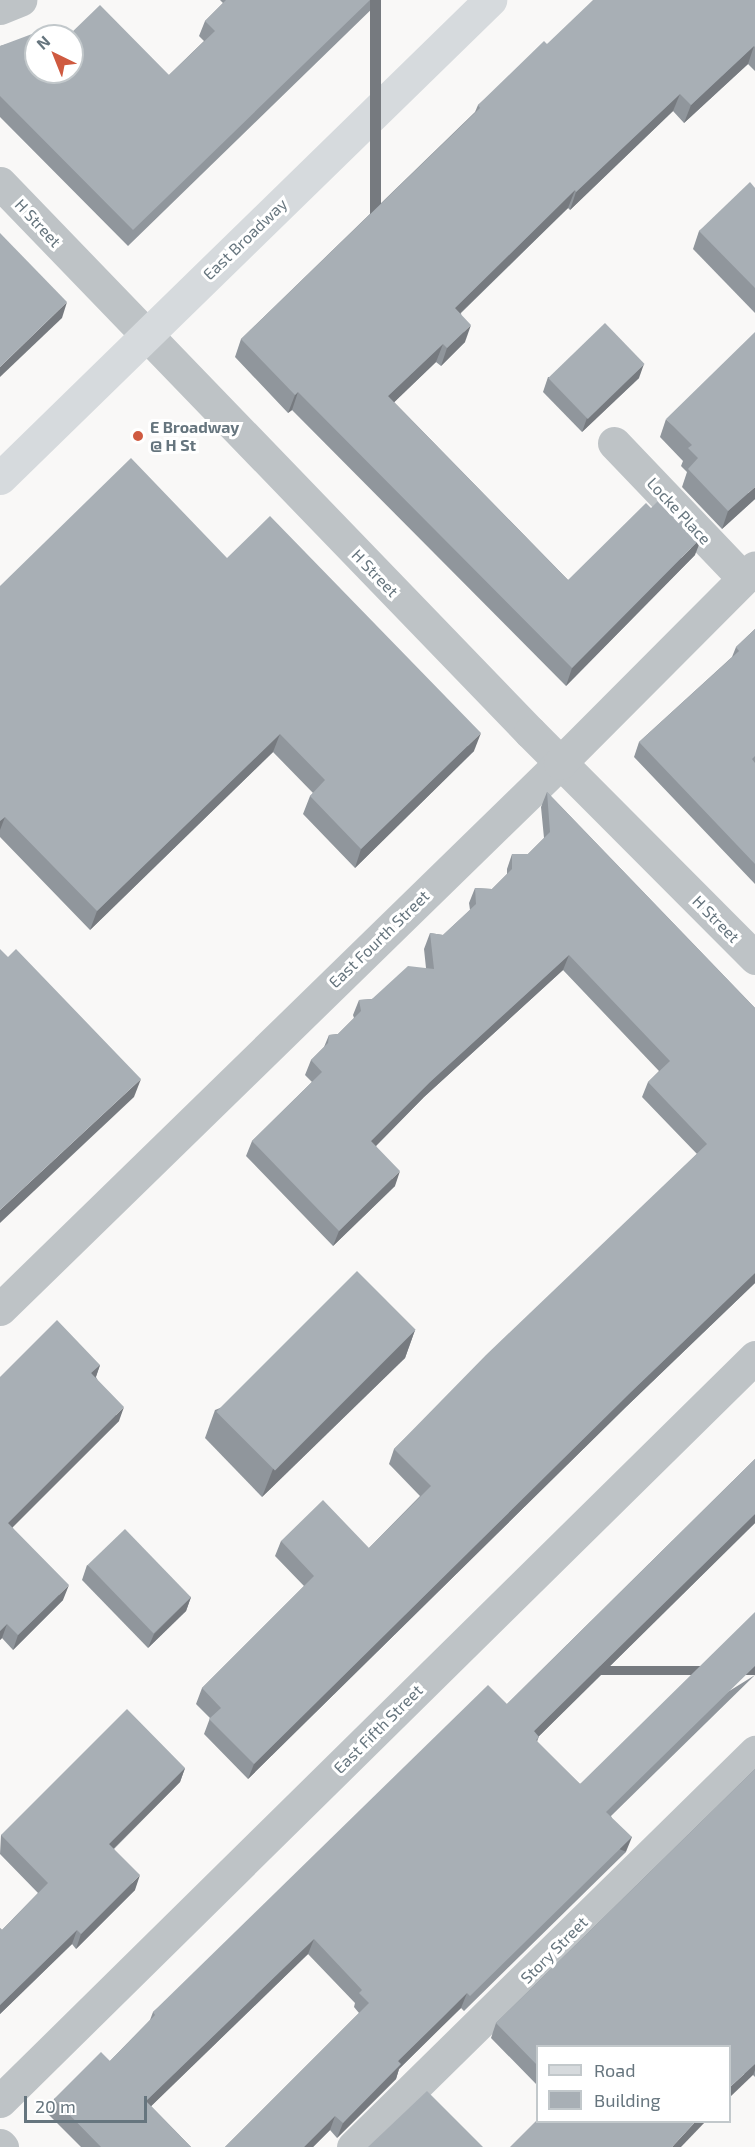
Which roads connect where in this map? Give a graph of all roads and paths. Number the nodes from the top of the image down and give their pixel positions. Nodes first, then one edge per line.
1 (20, 0) edge
2 (490, 0) edge
3 (0, 8) edge
4 (2, 189) edge
5 (146, 335) junction
6 (614, 443) dead end
7 (0, 478) edge
8 (749, 573) edge
9 (560, 763) junction
10 (755, 958) edge
11 (0, 1309) edge
12 (755, 1357) edge
13 (755, 1752) edge
14 (0, 2101) edge
15 (353, 2147) edge

1 - 3 street
2 - 5 main road, East Broadway
4 - 5 street, H Street
5 - 7 main road, East Broadway
5 - 9 street, H Street
6 - 8 street, Locke Place
8 - 9 street, East Fourth Street
9 - 10 street, H Street
9 - 11 street, East Fourth Street
12 - 14 street, East Fifth Street
13 - 15 street, Story Street

